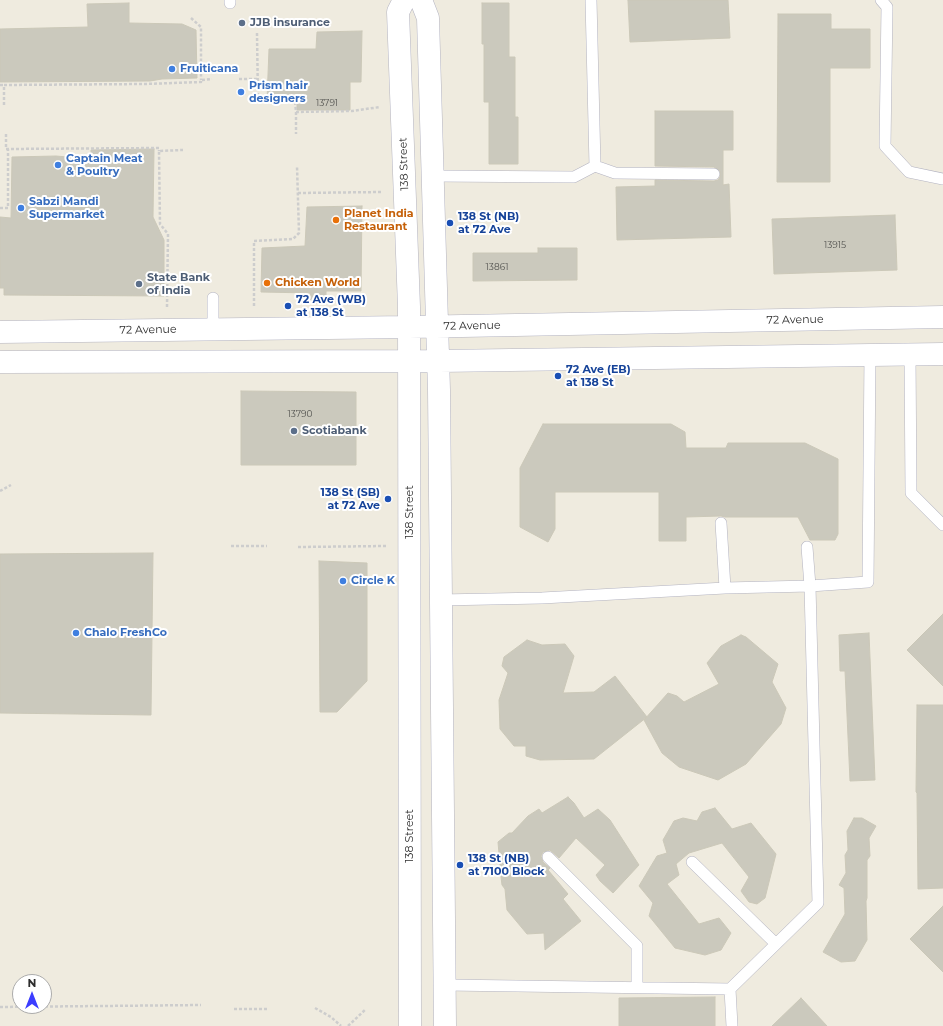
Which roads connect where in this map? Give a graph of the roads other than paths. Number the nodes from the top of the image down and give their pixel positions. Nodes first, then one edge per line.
1 (404, 0) edge
2 (421, 0) edge
3 (591, 0) edge
4 (881, 0) edge
5 (595, 166) junction
6 (714, 174) dead end
7 (433, 176) junction
8 (943, 178) edge
9 (213, 298) dead end
10 (943, 317) edge
11 (438, 326) junction
12 (409, 327) junction
13 (213, 329) junction
14 (0, 332) edge
15 (870, 354) junction
16 (910, 354) junction
17 (943, 354) edge
18 (409, 360) junction
19 (439, 361) junction
20 (0, 362) edge
21 (721, 523) dead end
22 (943, 525) edge
23 (807, 547) dead end
24 (810, 586) junction
25 (725, 588) junction
26 (440, 600) junction
27 (548, 857) dead end
28 (692, 862) dead end
29 (776, 944) junction
30 (446, 985) junction
31 (637, 987) junction
32 (730, 989) junction
33 (410, 1026) edge
34 (445, 1026) edge
35 (732, 1026) edge

1 - 12 main road, 138 Street
2 - 7 main road
3 - 5 lane
4 - 8 lane
5 - 6 lane
5 - 7 lane
7 - 11 main road
9 - 13 lane
10 - 11 main road, 72 Avenue
11 - 12 main road, 72 Avenue
11 - 19 main road
12 - 13 main road, 72 Avenue
12 - 18 main road, 138 Street
13 - 14 main road, 72 Avenue
15 - 16 main road
15 - 19 main road
15 - 24 lane
16 - 17 main road
16 - 22 lane
18 - 19 main road
18 - 20 main road
18 - 33 main road, 138 Street
19 - 26 main road
21 - 25 lane
23 - 24 lane
24 - 25 lane
24 - 29 lane
25 - 26 lane
26 - 30 main road
27 - 31 lane
28 - 29 lane
29 - 32 lane
30 - 31 lane
30 - 34 main road
31 - 32 lane
32 - 35 lane

